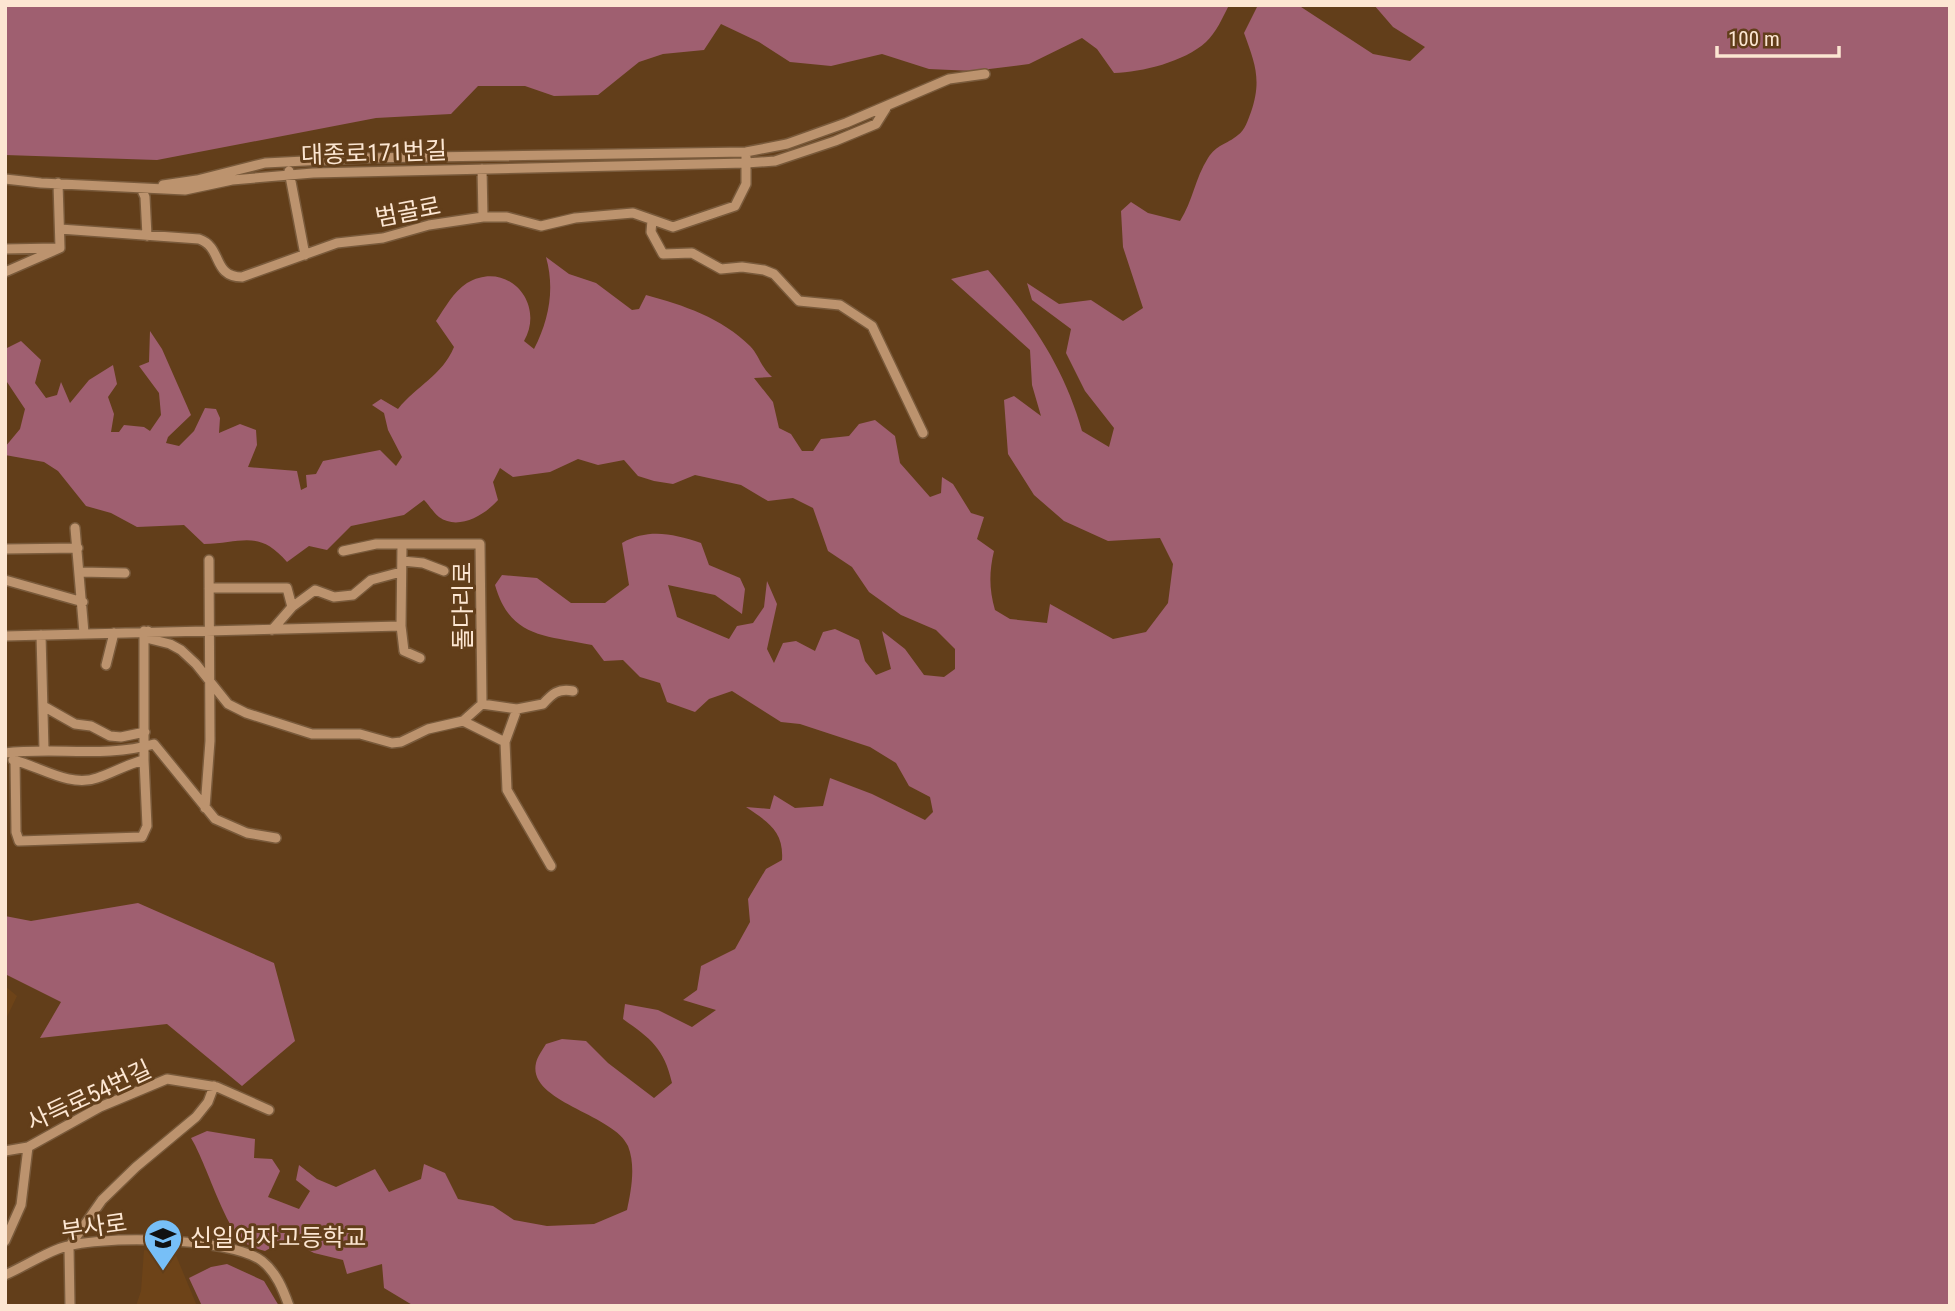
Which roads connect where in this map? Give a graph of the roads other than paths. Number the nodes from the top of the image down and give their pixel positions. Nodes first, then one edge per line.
1 (985, 74) dead end
2 (886, 108) junction
3 (746, 152) junction
4 (287, 162) junction
5 (746, 163) junction
6 (482, 169) junction
7 (289, 175) junction
8 (5, 179) edge
9 (58, 183) junction
10 (141, 188) junction
11 (483, 217) junction
12 (652, 220) junction
13 (60, 229) junction
14 (147, 236) junction
15 (60, 248) junction
16 (5, 249) edge
17 (305, 255) junction
18 (5, 272) edge
19 (923, 433) dead end
20 (75, 528) dead end
21 (402, 545) junction
22 (78, 548) junction
23 (5, 549) edge
24 (343, 551) dead end
25 (209, 560) dead end
26 (401, 567) junction
27 (444, 571) dead end
28 (81, 572) junction
29 (125, 573) dead end
30 (5, 580) edge
31 (209, 588) junction
32 (83, 602) junction
33 (292, 607) junction
34 (401, 626) junction
35 (272, 630) junction
36 (146, 631) junction
37 (209, 632) junction
38 (84, 633) junction
39 (114, 633) junction
40 (41, 635) junction
41 (5, 636) edge
42 (420, 657) dead end
43 (106, 665) dead end
44 (208, 677) junction
45 (573, 691) dead end
46 (482, 704) junction
47 (45, 707) junction
48 (517, 709) junction
49 (463, 721) junction
50 (145, 732) junction
51 (505, 742) junction
52 (144, 747) junction
53 (44, 750) junction
54 (9, 757) edge
55 (144, 760) junction
56 (205, 808) junction
57 (276, 838) dead end
58 (551, 866) dead end
59 (214, 1086) junction
60 (269, 1110) dead end
61 (28, 1147) junction
62 (5, 1151) edge
63 (5, 1241) edge
64 (69, 1247) junction
65 (5, 1275) edge
66 (70, 1306) edge
67 (289, 1306) edge

1 - 2 street
2 - 3 street
2 - 5 street, 대종로171번길
3 - 4 street
3 - 5 street
4 - 7 street
4 - 10 street
5 - 6 street, 대종로171번길
5 - 12 street, 범골로
6 - 7 street, 대종로171번길
6 - 11 street
7 - 10 street, 대종로171번길
7 - 17 street
8 - 9 street, 대종로171번길
9 - 10 street, 대종로171번길
9 - 13 street
10 - 14 street
11 - 12 street, 범골로
11 - 17 street, 범골로
12 - 19 street
13 - 14 street, 범골로
13 - 15 street
14 - 17 street, 범골로
15 - 16 street
15 - 18 street
20 - 22 street
21 - 24 street, 돌다리로
21 - 26 street, 돌다리로
21 - 46 street, 돌다리로
22 - 23 street
22 - 28 street
25 - 31 street
26 - 27 street, 돌다리로
26 - 33 street, 돌다리로
26 - 34 street, 돌다리로
28 - 29 street
28 - 32 street
30 - 32 street
31 - 33 street
31 - 37 street
32 - 38 street
33 - 35 street, 돌다리로
34 - 35 street
34 - 42 street, 돌다리로
35 - 37 street
36 - 37 street
36 - 39 street
36 - 44 street
36 - 50 street
37 - 44 street
38 - 39 street
38 - 40 street
39 - 43 street
40 - 41 street
40 - 47 street
44 - 49 street
44 - 56 street
45 - 48 street
46 - 48 street
46 - 49 street
47 - 50 street
47 - 53 street
48 - 51 street
49 - 51 street
50 - 52 street
51 - 58 street
52 - 53 street
52 - 55 street
52 - 56 street
53 - 54 street
54 - 55 street
54 - 55 street
56 - 57 street
59 - 60 street, 사득로54번길
59 - 61 street, 사득로54번길
59 - 64 street
61 - 62 street, 사득로54번길
61 - 63 street
64 - 65 street, 부사로
64 - 66 street
64 - 67 street, 부사로

